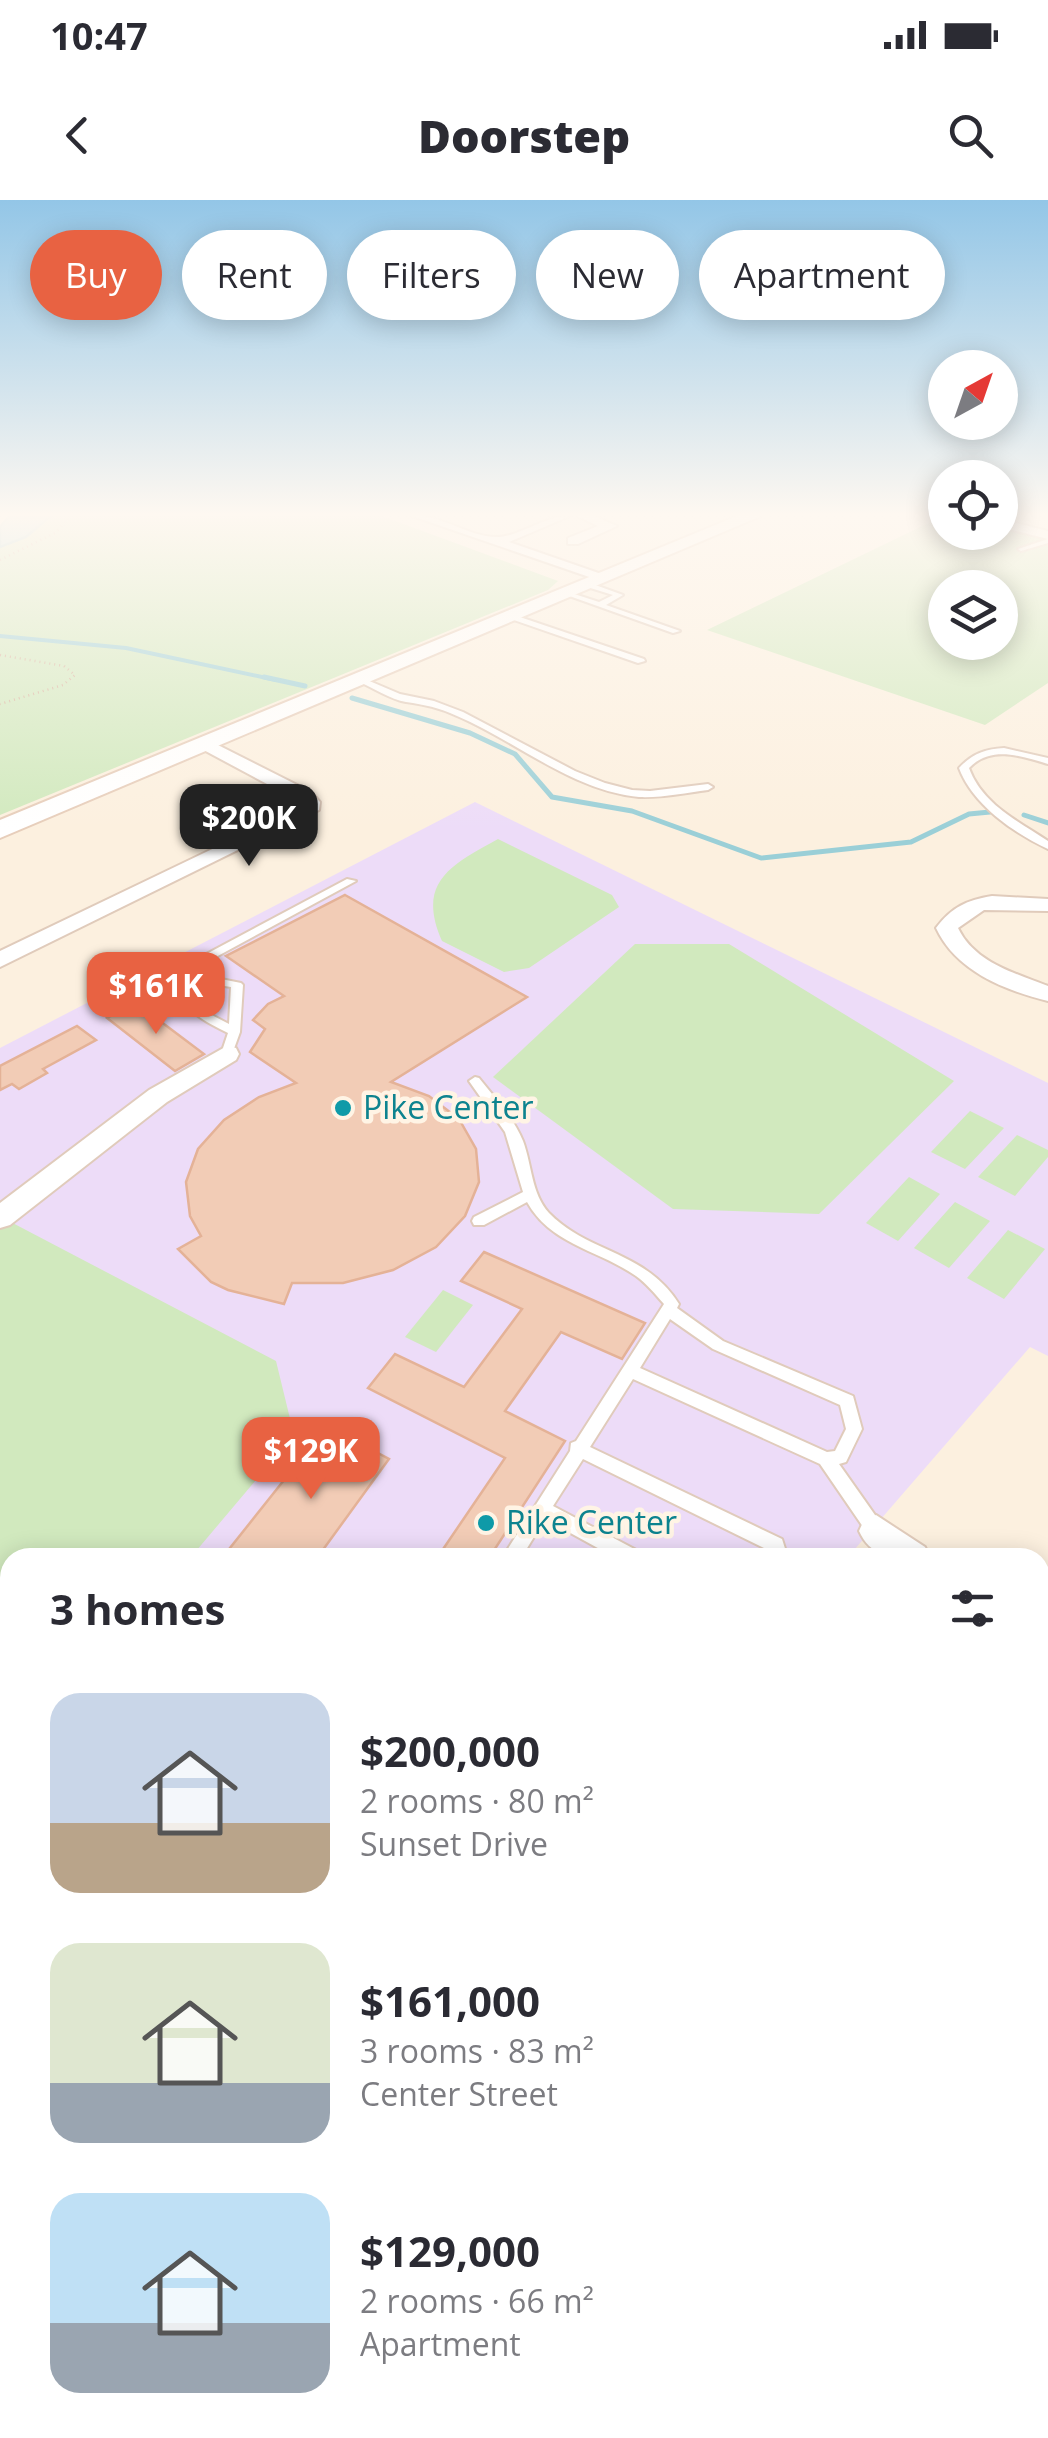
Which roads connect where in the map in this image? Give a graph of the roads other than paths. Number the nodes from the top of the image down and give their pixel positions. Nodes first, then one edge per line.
1 (501, 620) edge
2 (524, 620) edge
3 (645, 620) edge
4 (676, 631) dead end
5 (640, 661) dead end
6 (360, 680) junction
7 (206, 744) junction
8 (1048, 761) edge
9 (708, 787) dead end
10 (0, 830) edge
11 (1048, 846) edge
12 (351, 881) dead end
13 (1048, 905) edge
14 (0, 960) edge
15 (1048, 994) edge
16 (187, 997) junction
17 (230, 1043) junction
18 (475, 1082) dead end
19 (527, 1196) junction
20 (0, 1218) edge
21 (479, 1221) dead end
22 (668, 1310) junction
23 (629, 1370) junction
24 (578, 1448) junction
25 (826, 1459) junction
26 (541, 1508) junction
27 (876, 1531) joint
28 (516, 1548) edge
29 (615, 1548) edge
30 (776, 1548) edge
31 (899, 1548) edge

1 - 6 street
2 - 5 lane
3 - 4 lane
6 - 7 street
6 - 9 lane
7 - 10 street
7 - 14 street
8 - 11 lane
12 - 16 lane
13 - 15 street
16 - 17 lane
16 - 17 lane
17 - 20 street
18 - 19 lane
19 - 21 lane
19 - 22 lane
22 - 23 lane
22 - 25 lane
23 - 24 lane
23 - 25 lane
24 - 26 lane
24 - 30 lane
25 - 27 lane
26 - 28 lane
26 - 29 lane
27 - 31 street

